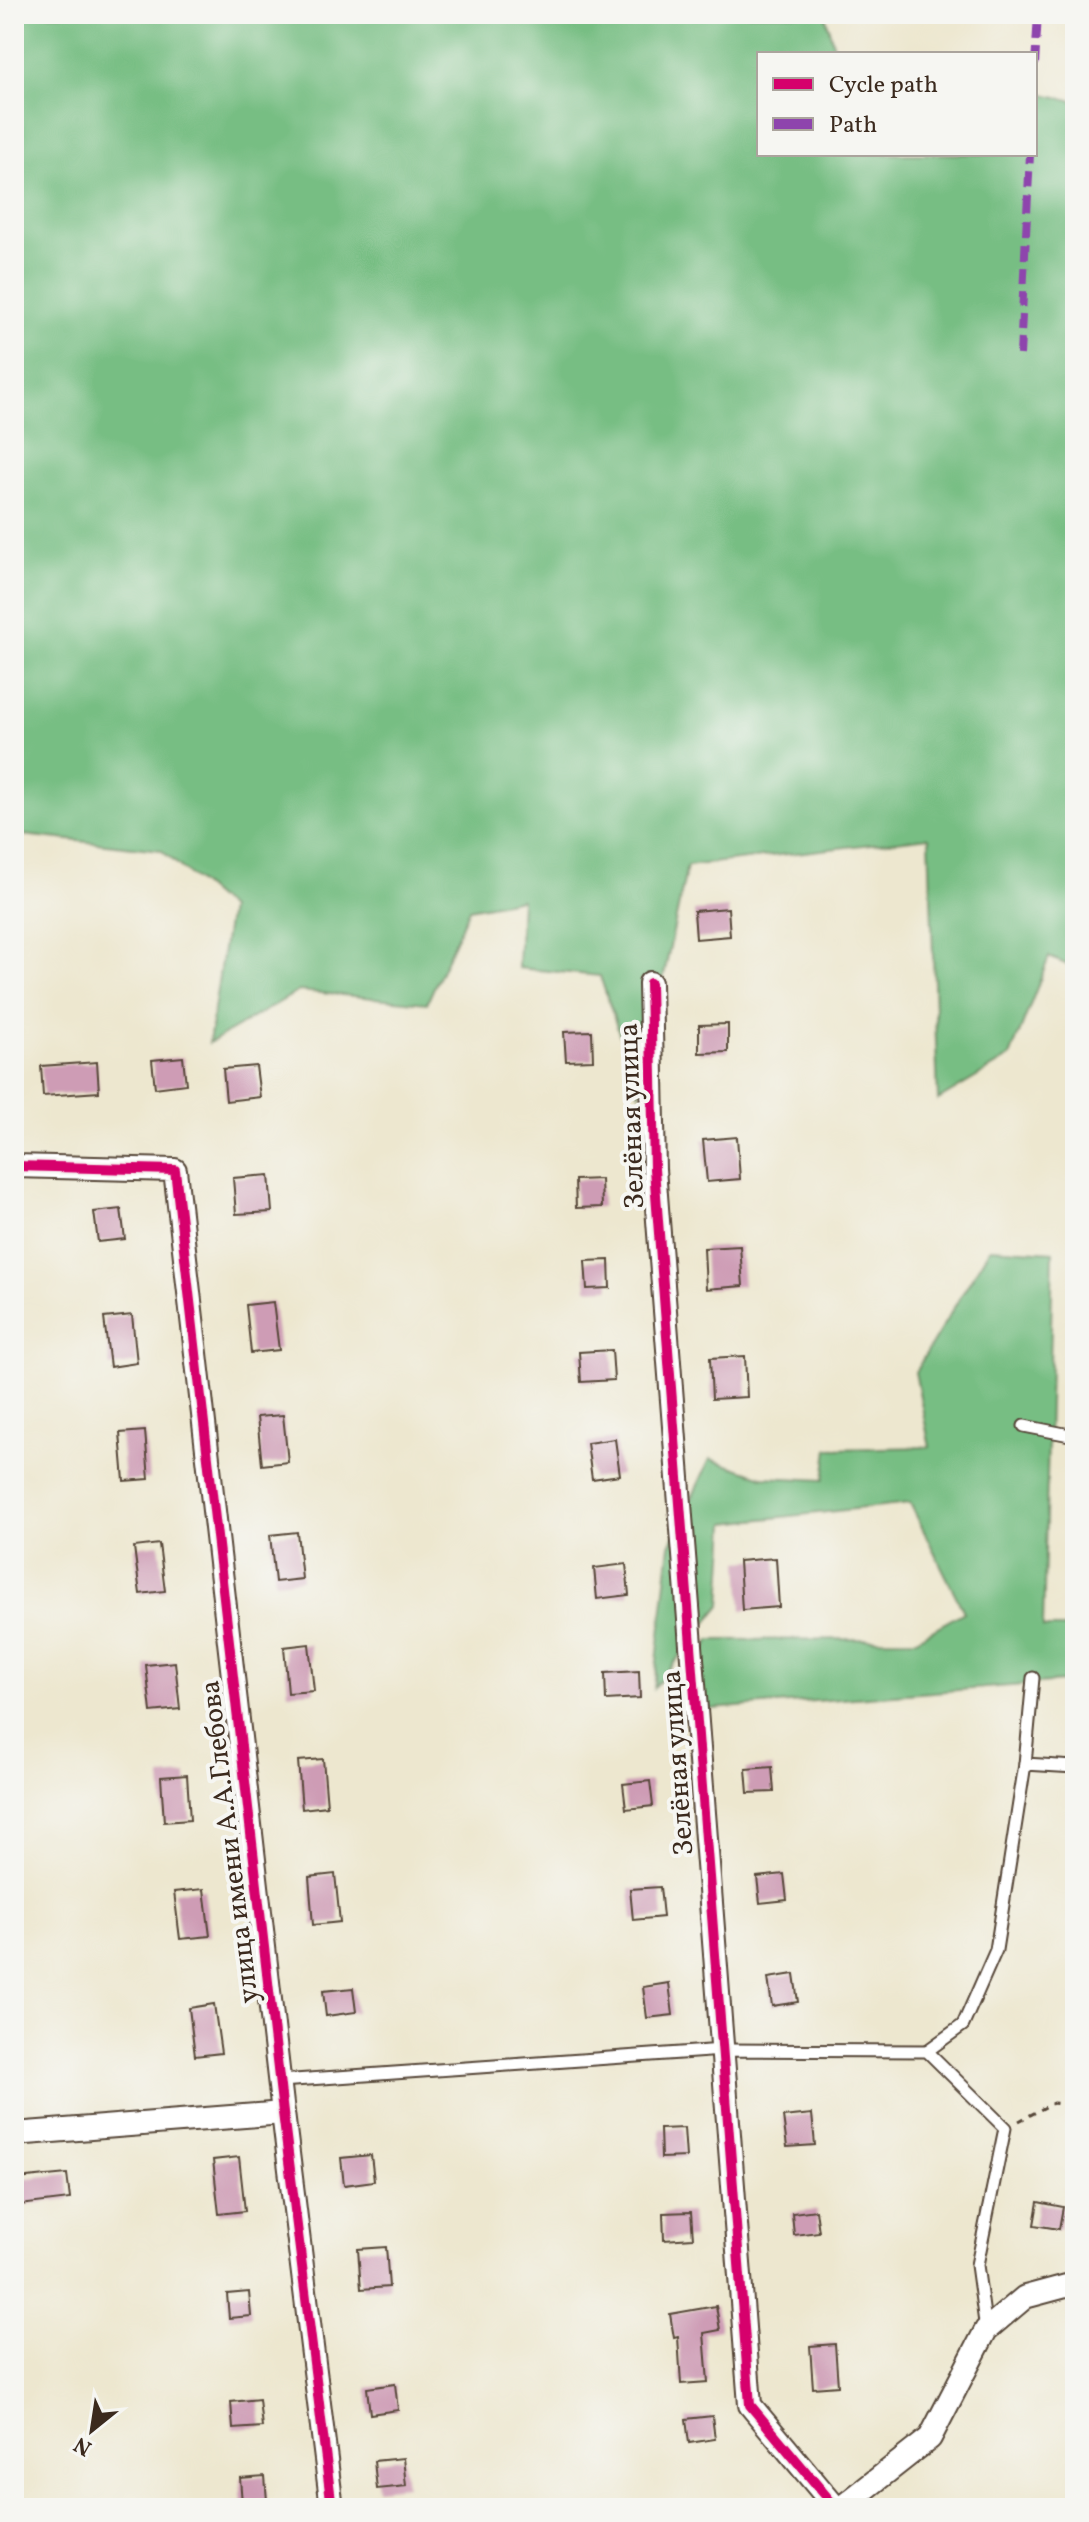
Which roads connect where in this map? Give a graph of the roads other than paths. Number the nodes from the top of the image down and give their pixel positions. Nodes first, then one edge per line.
1 (650, 983) dead end
2 (14, 1166) edge
3 (1024, 1426) dead end
4 (1075, 1436) edge
5 (1033, 1678) dead end
6 (1025, 1764) junction
7 (1075, 1767) edge
8 (723, 2050) junction
9 (927, 2051) junction
10 (280, 2081) junction
11 (283, 2113) junction
12 (14, 2134) edge
13 (1072, 2282) edge
14 (986, 2330) junction
15 (332, 2508) edge
16 (838, 2508) edge

1 - 8 street, Зелёная улица
2 - 10 street, улица имени А.А.Глебова
3 - 4 lane
5 - 6 lane
6 - 7 lane
6 - 9 lane
8 - 9 lane
8 - 10 lane
8 - 16 street, Зелёная улица
9 - 14 lane
10 - 11 street, улица имени А.А.Глебова
11 - 12 street
11 - 15 street, улица имени А.А.Глебова
13 - 14 street
14 - 16 street

